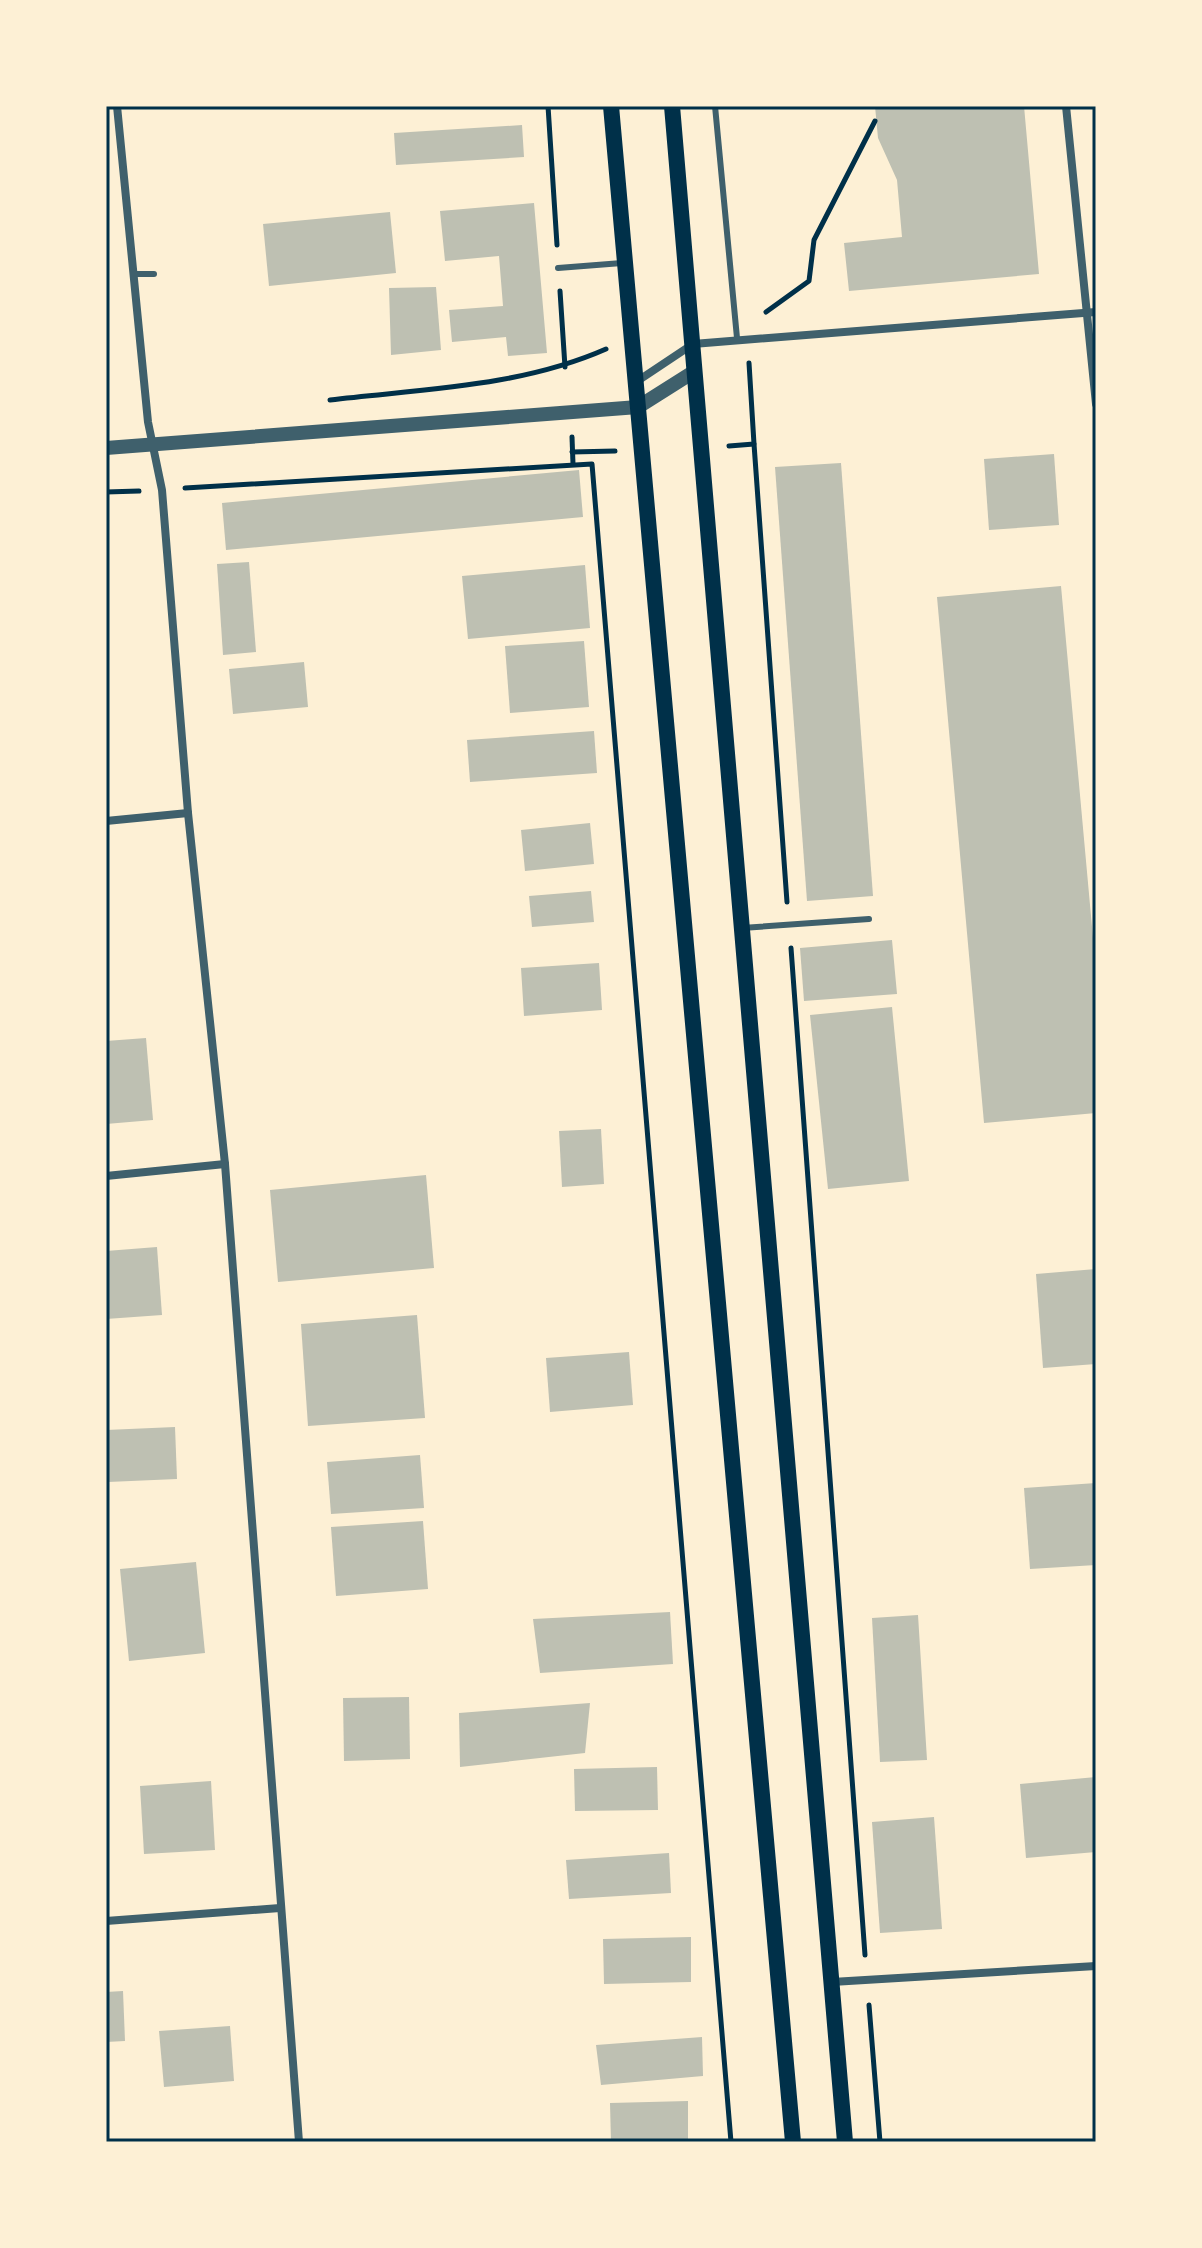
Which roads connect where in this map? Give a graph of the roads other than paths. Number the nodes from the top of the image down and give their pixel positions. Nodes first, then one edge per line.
1 (117, 106) edge
2 (611, 106) edge
3 (672, 106) edge
4 (715, 106) edge
5 (1066, 106) edge
6 (626, 263) junction
7 (558, 268) road end
8 (133, 274) junction
9 (154, 274) dead end
10 (1092, 312) edge
11 (737, 338) junction
12 (693, 344) junction
13 (695, 371) junction
14 (636, 382) junction
15 (1096, 404) edge
16 (638, 407) junction
17 (153, 444) junction
18 (106, 448) edge
19 (188, 813) junction
20 (106, 821) edge
21 (869, 919) dead end
22 (742, 928) junction
23 (225, 1164) junction
24 (106, 1176) edge
25 (280, 1908) junction
26 (106, 1921) edge
27 (1096, 1966) edge
28 (832, 1982) junction
29 (299, 2142) edge
30 (793, 2142) edge
31 (845, 2142) edge

1 - 8 street
2 - 6 main road
3 - 12 main road
4 - 11 lane
5 - 10 street
6 - 7 lane
6 - 14 main road
8 - 9 lane
8 - 17 street
10 - 11 street
10 - 15 street
11 - 12 street
12 - 13 main road
12 - 14 street
13 - 16 street
13 - 22 main road
14 - 16 main road
16 - 17 street
16 - 30 main road
17 - 18 street
17 - 19 street
19 - 20 street
19 - 23 street
21 - 22 lane
22 - 28 main road
23 - 24 street
23 - 25 street
25 - 26 street
25 - 29 street
27 - 28 street
28 - 31 main road

